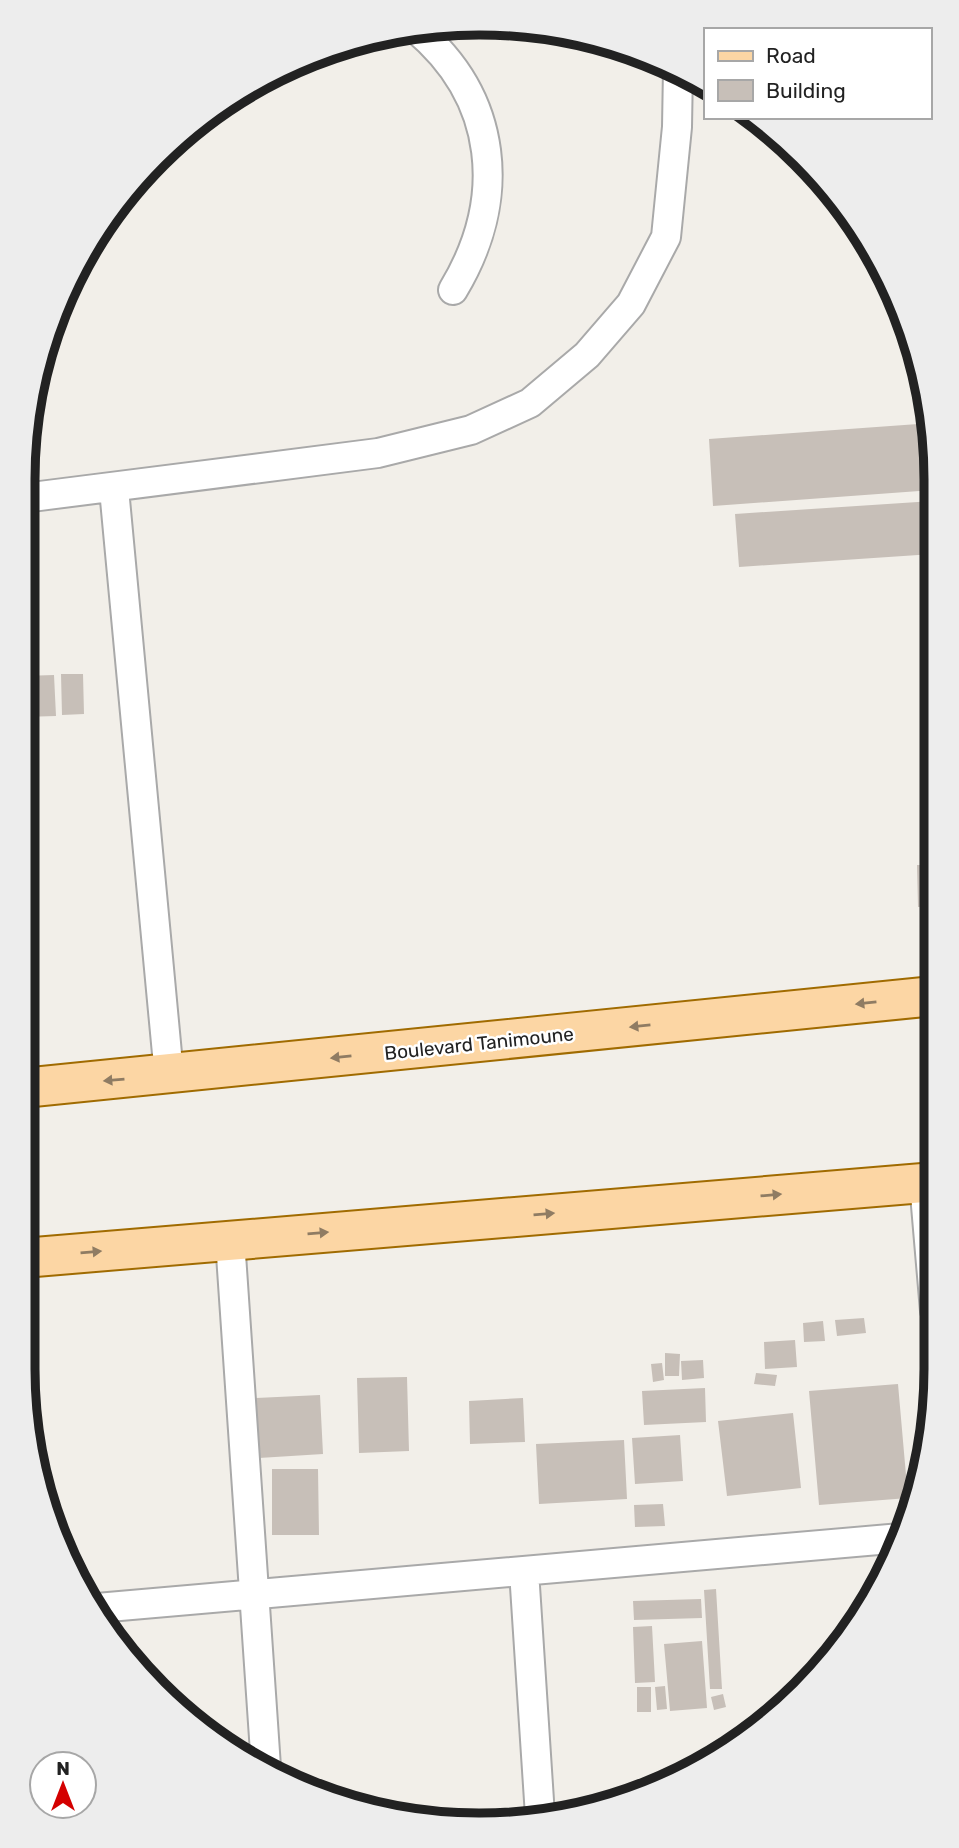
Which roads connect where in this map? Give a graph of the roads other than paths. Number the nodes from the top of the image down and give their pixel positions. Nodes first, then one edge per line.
1 (428, 38) edge
2 (678, 82) edge
3 (453, 290) dead end
4 (114, 489) junction
5 (35, 497) edge
6 (924, 997) edge
7 (169, 1075) junction
8 (35, 1087) edge
9 (924, 1182) edge
10 (230, 1240) junction
11 (35, 1257) edge
12 (890, 1539) edge
13 (524, 1571) junction
14 (255, 1595) junction
15 (105, 1607) edge
16 (265, 1758) edge
17 (540, 1809) edge

1 - 3 street
2 - 4 street
4 - 5 street
4 - 7 street
6 -> 7 main road, Boulevard Tanimoune
7 -> 8 main road, Boulevard Tanimoune
10 -> 9 main road
11 -> 10 main road
10 - 14 street
12 - 13 street
13 - 14 street
13 - 17 street
14 - 15 street
14 - 16 street

